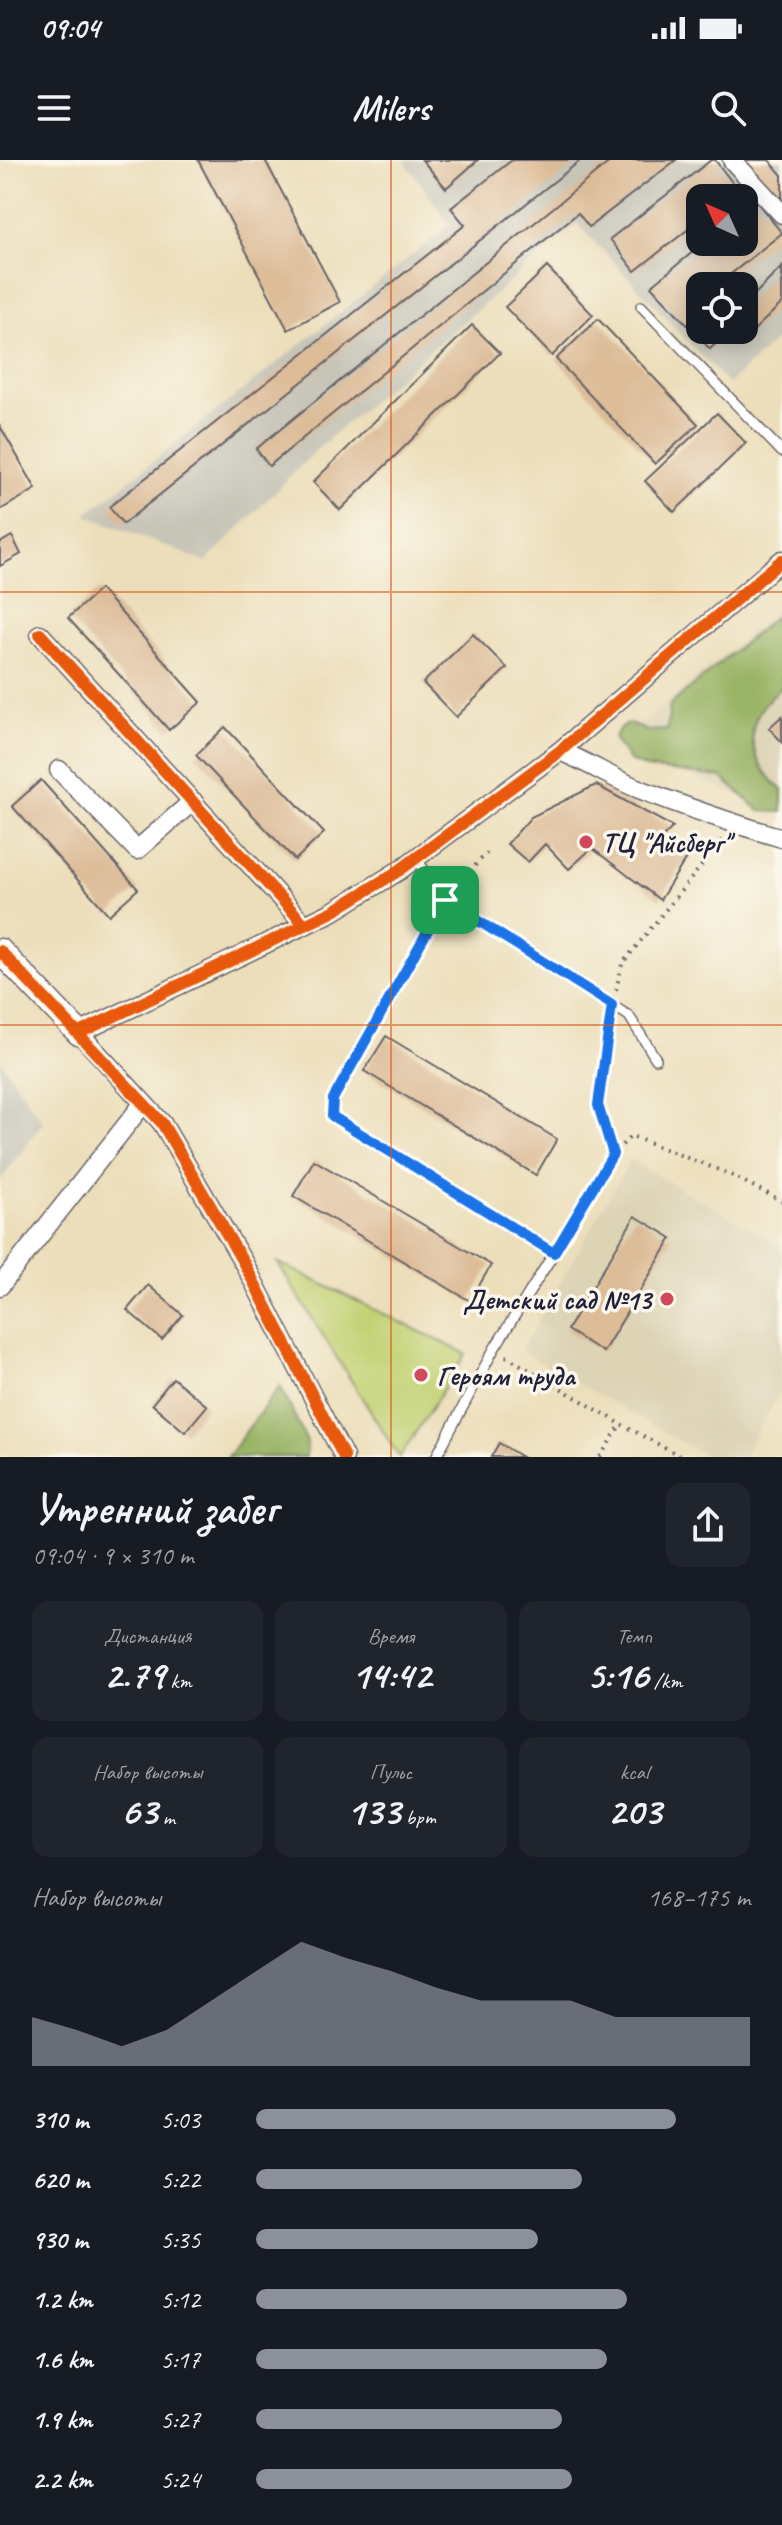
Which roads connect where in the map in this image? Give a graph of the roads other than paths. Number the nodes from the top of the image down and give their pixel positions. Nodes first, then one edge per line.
1 (732, 160) edge
2 (782, 214) edge
3 (641, 306) dead end
4 (782, 452) edge
5 (782, 560) edge
6 (40, 634) dead end
7 (560, 751) junction
8 (59, 770) dead end
9 (193, 801) junction
10 (782, 838) edge
11 (416, 858) junction
12 (305, 925) junction
13 (0, 951) edge
14 (79, 1033) junction
15 (656, 1059) dead end
16 (143, 1104) junction
17 (332, 1116) road end
18 (613, 1154) road end
19 (554, 1253) junction
20 (0, 1286) edge
21 (339, 1454) edge
22 (436, 1457) edge

1 - 2 street
3 - 4 lane
5 - 7 street
6 - 9 street
7 - 10 street
7 - 11 street
8 - 9 street
9 - 12 street
11 - 12 street
11 - 15 lane
12 - 14 street
13 - 14 street
14 - 16 street
16 - 20 street
16 - 21 street
17 - 19 lane
18 - 19 lane
19 - 22 lane

